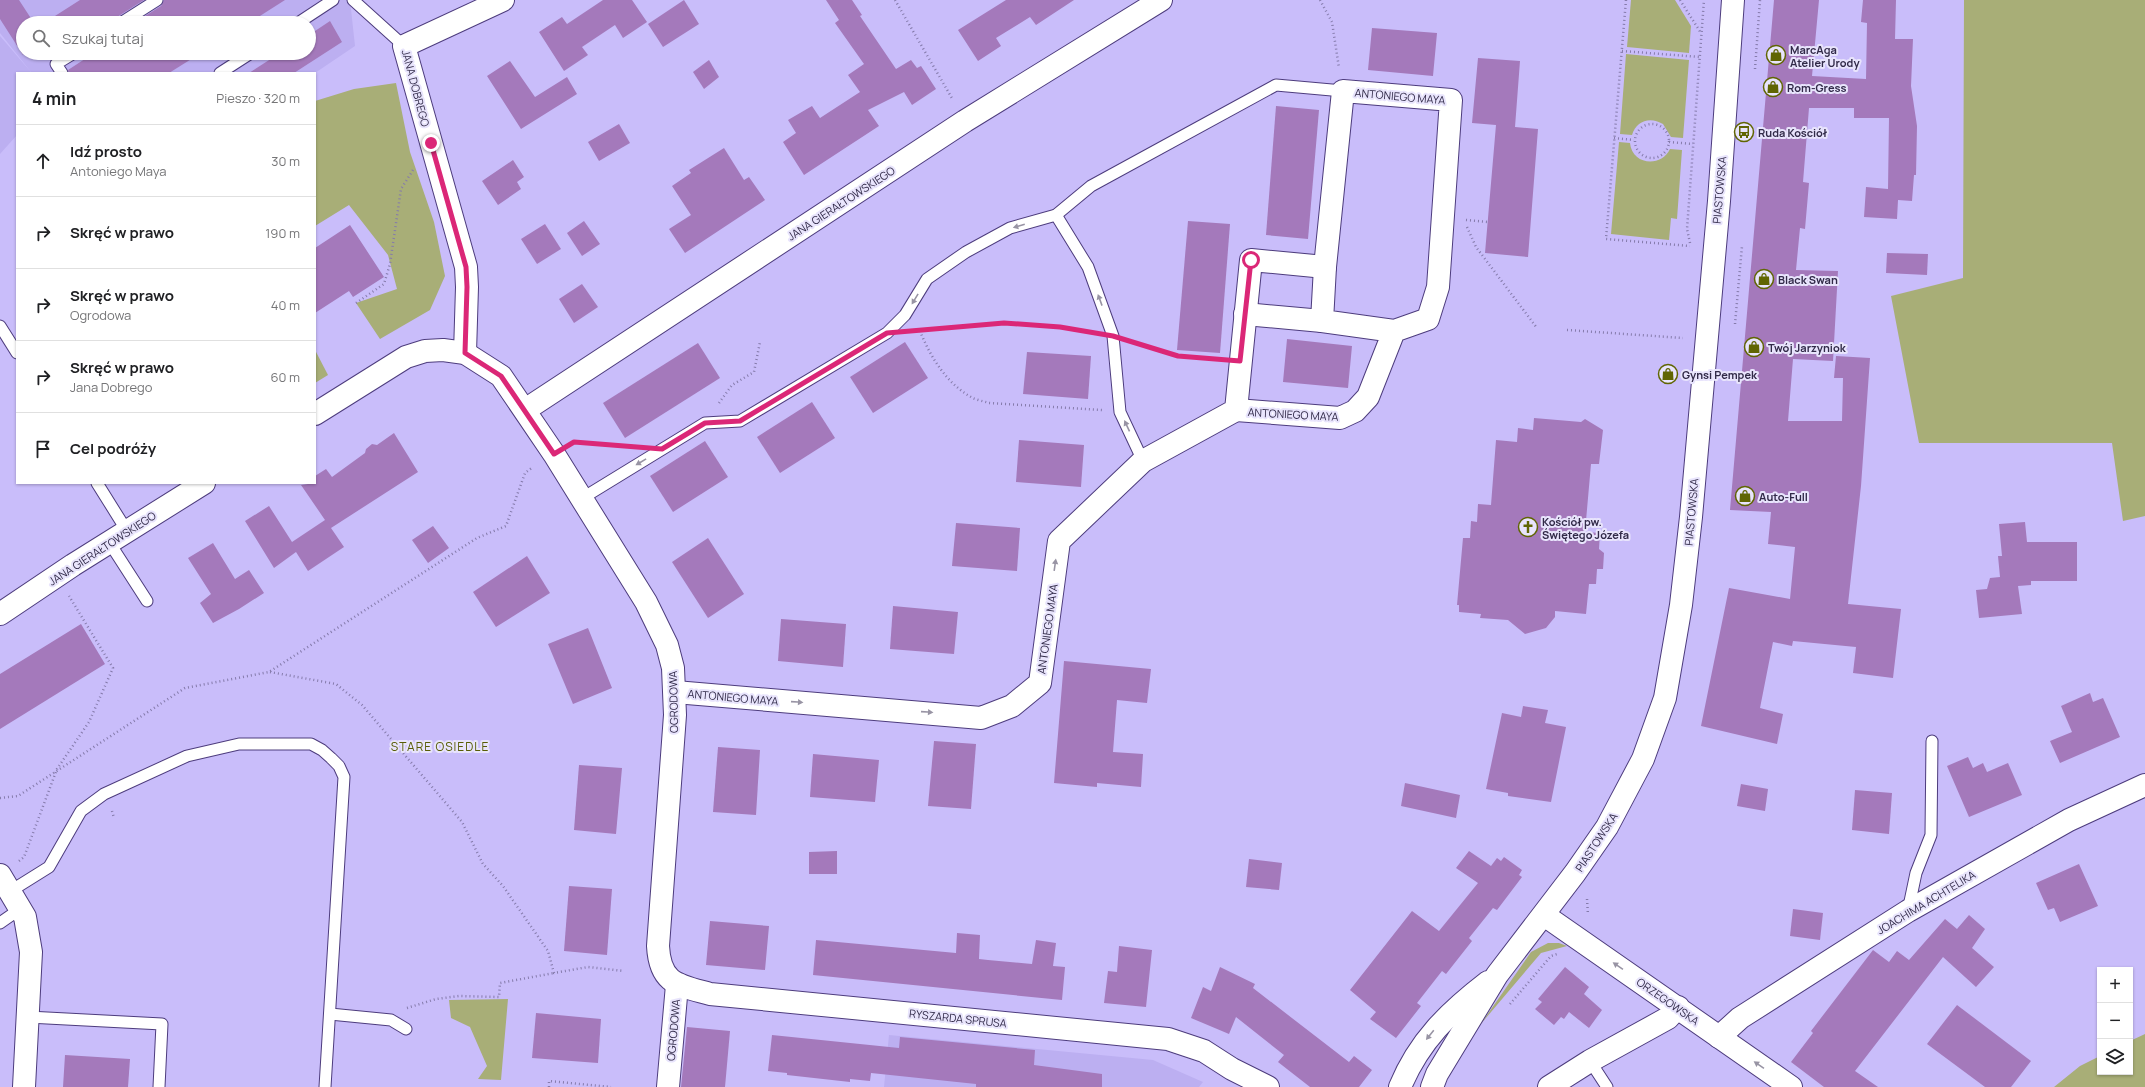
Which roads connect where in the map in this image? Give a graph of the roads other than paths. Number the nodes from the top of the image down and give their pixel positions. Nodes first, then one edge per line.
1 (157, 0) edge
2 (333, 0) edge
3 (353, 0) edge
4 (503, 0) edge
5 (1161, 0) edge
6 (1733, 0) edge
7 (132, 16) edge
8 (309, 16) edge
9 (404, 46) junction
10 (63, 60) edge
11 (240, 60) edge
12 (61, 72) edge
13 (222, 72) edge
14 (1343, 91) junction
15 (1056, 215) junction
16 (1325, 267) junction
17 (1245, 314) junction
18 (1322, 321) junction
19 (0, 326) edge
20 (1394, 331) junction
21 (16, 351) edge
22 (465, 353) junction
23 (525, 410) junction
24 (1236, 410) junction
25 (316, 413) edge
26 (1143, 461) junction
27 (97, 484) edge
28 (202, 484) edge
29 (581, 499) junction
30 (118, 537) junction
31 (148, 601) dead end
32 (0, 614) edge
33 (675, 692) junction
34 (1932, 742) dead end
35 (2145, 785) edge
36 (7, 888) edge
37 (1908, 911) junction
38 (1544, 915) junction
39 (0, 923) edge
40 (1497, 975) junction
41 (677, 985) junction
42 (1678, 1007) junction
43 (330, 1014) junction
44 (28, 1017) junction
45 (406, 1029) dead end
46 (1719, 1037) junction
47 (1590, 1061) junction
48 (1232, 1069) junction
49 (24, 1087) edge
50 (159, 1087) edge
51 (326, 1087) edge
52 (668, 1087) edge
53 (1246, 1087) edge
54 (1268, 1087) edge
55 (1400, 1087) edge
56 (1432, 1087) edge
57 (1549, 1087) edge
58 (1607, 1087) edge
59 (1791, 1087) edge

1 - 7 lane
2 - 8 lane
3 - 9 lane
4 - 9 street, JANA DOBREGO
5 - 23 street, JANA GIERAŁTOWSKIEGO
6 - 38 street, PIASTOWSKA
9 - 22 street, JANA DOBREGO
10 - 12 lane
11 - 13 lane
14 - 15 lane
14 - 16 street, ANTONIEGO MAYA
14 - 20 street, ANTONIEGO MAYA
26 -> 15 lane
15 -> 29 lane
16 - 17 street, ANTONIEGO MAYA
16 - 18 street, ANTONIEGO MAYA
17 - 18 street, ANTONIEGO MAYA
17 - 24 street, ANTONIEGO MAYA
18 - 20 street, ANTONIEGO MAYA
19 - 21 lane
20 - 24 street, ANTONIEGO MAYA
22 - 23 street, OGRODOWA
22 - 25 street
23 - 29 street, OGRODOWA
24 - 26 street, ANTONIEGO MAYA
33 -> 26 street, ANTONIEGO MAYA
27 - 30 lane
28 - 30 street, JANA GIERAŁTOWSKIEGO
29 - 33 street, OGRODOWA
30 - 31 lane
30 - 32 street, JANA GIERAŁTOWSKIEGO
33 - 41 street, OGRODOWA
34 - 37 lane
35 - 37 street, JOACHIMA ACHTELIKA
36 - 39 lane
36 - 43 lane
36 - 44 street
37 - 46 street, JOACHIMA ACHTELIKA
38 - 40 street, PIASTOWSKA
42 -> 38 street, ORZEGOWSKA
40 -> 55 street, PIASTOWSKA
40 - 56 street, PIASTOWSKA
41 - 48 street, RYSZARDA SPRUSA
41 - 52 street, OGRODOWA
42 - 46 street, ORZEGOWSKA
42 - 47 street
43 - 45 lane
43 - 51 lane
44 - 49 street
44 - 50 lane
59 -> 46 street, ORZEGOWSKA
47 - 57 street
47 - 58 lane
48 - 53 street, RYSZARDA SPRUSA
48 - 54 street, RYSZARDA SPRUSA

